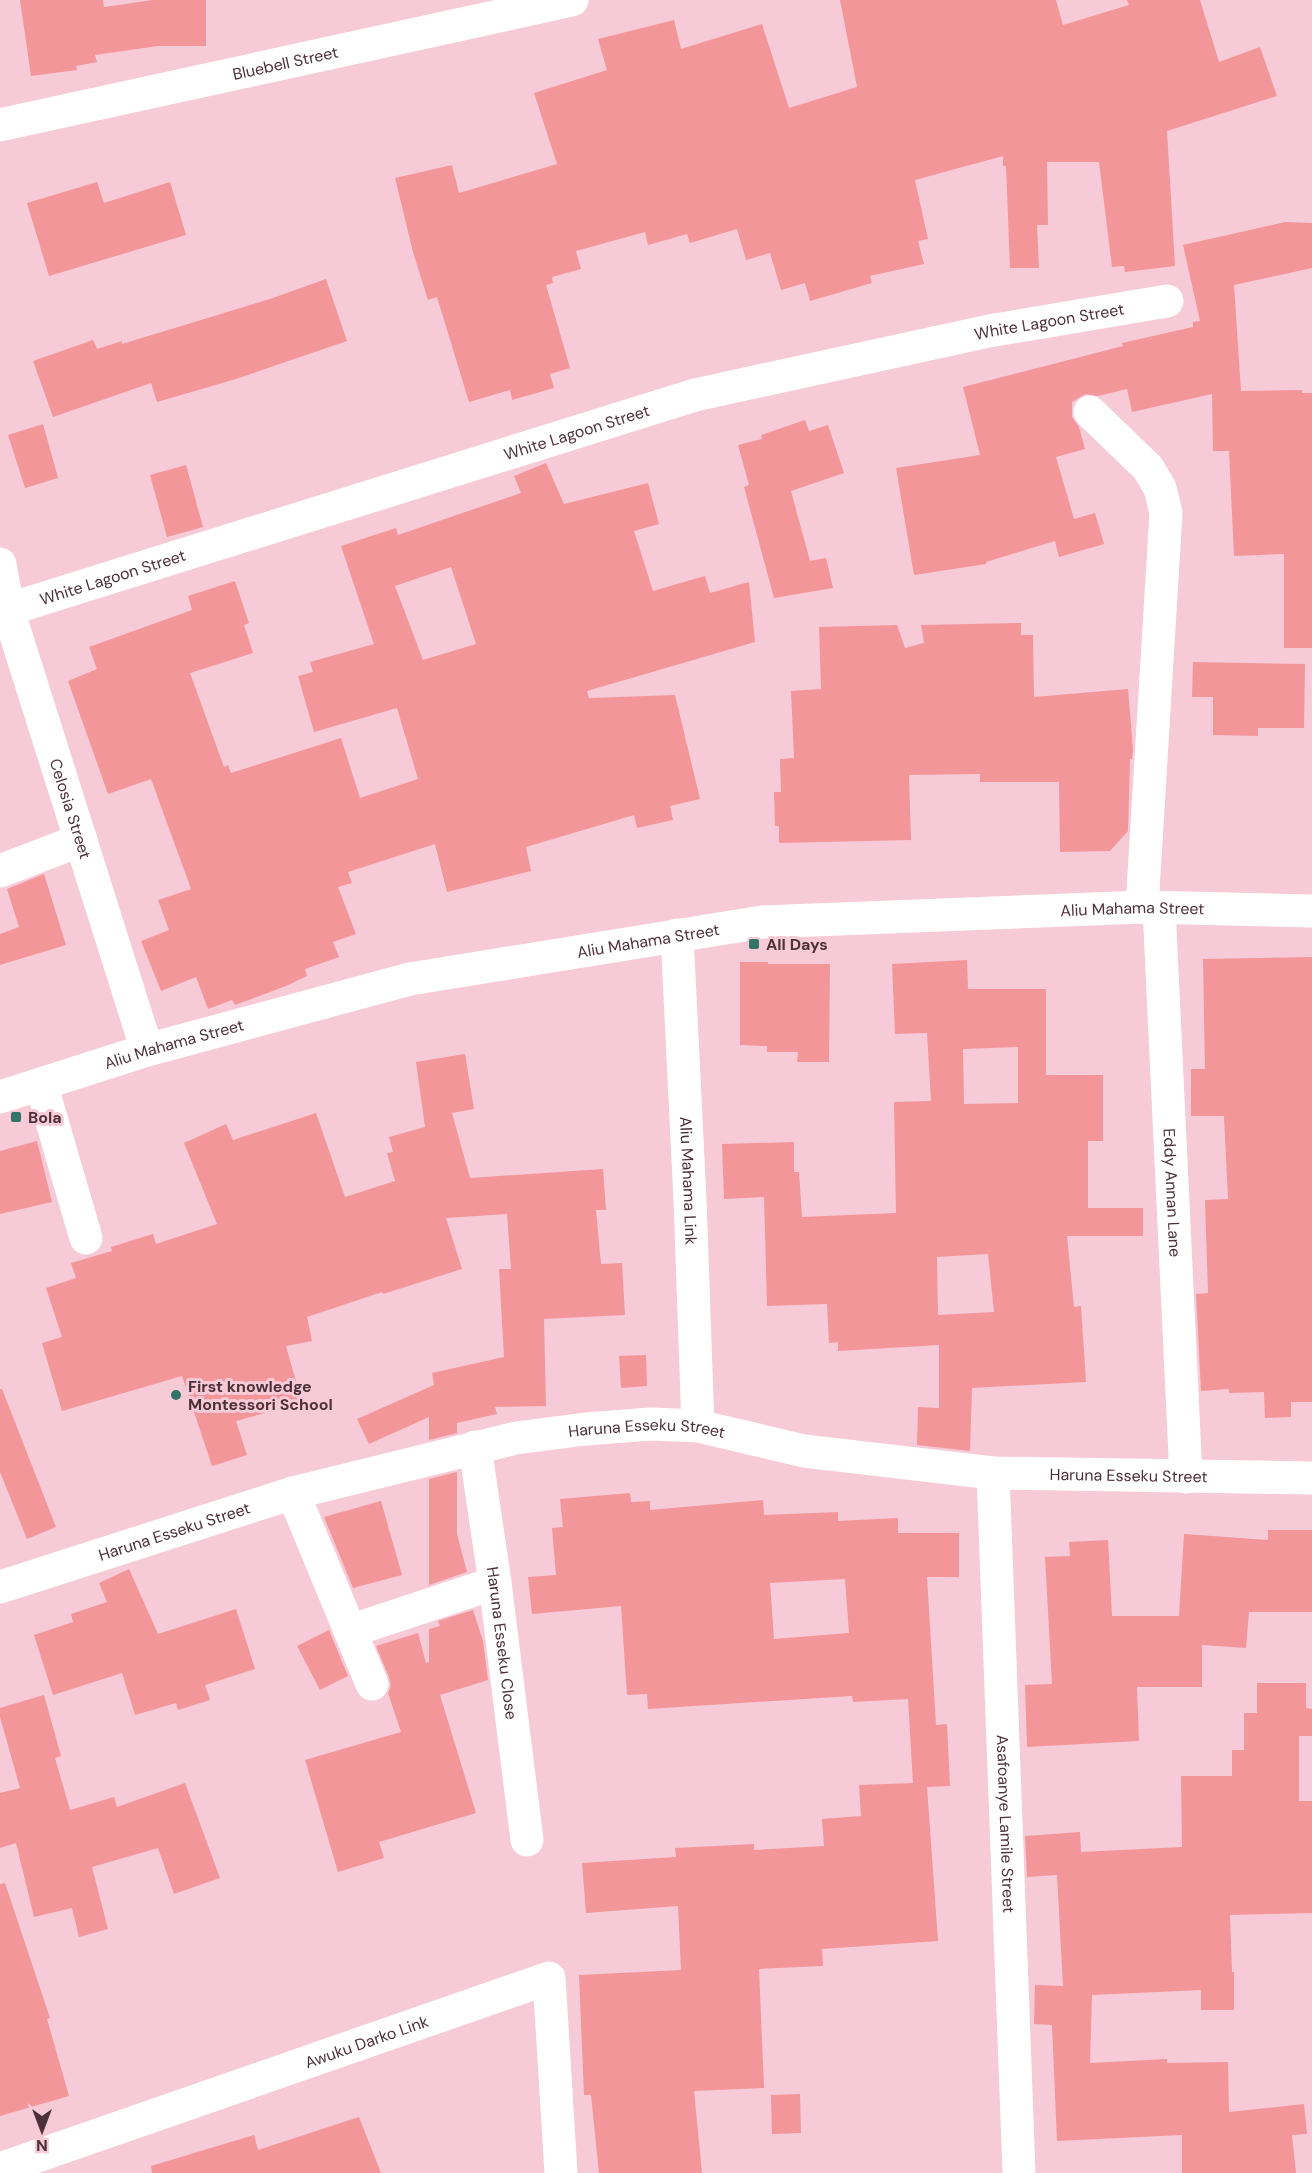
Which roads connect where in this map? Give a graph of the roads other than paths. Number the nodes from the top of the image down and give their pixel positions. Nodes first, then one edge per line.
1 (572, 0) edge
2 (0, 125) edge
3 (1167, 301) dead end
4 (1090, 412) dead end
5 (0, 564) edge
6 (4, 611) edge
7 (81, 840) junction
8 (0, 871) edge
9 (1151, 908) junction
10 (1312, 911) edge
11 (676, 935) junction
12 (147, 1050) junction
13 (41, 1084) junction
14 (0, 1097) edge
15 (86, 1238) dead end
16 (698, 1426) junction
17 (475, 1447) junction
18 (993, 1473) junction
19 (1186, 1477) junction
20 (1312, 1478) edge
21 (292, 1493) junction
22 (495, 1583) junction
23 (0, 1587) edge
24 (350, 1631) junction
25 (372, 1684) dead end
26 (527, 1840) dead end
27 (0, 2169) edge
28 (561, 2173) edge
29 (1019, 2173) edge

1 - 2 street, Bluebell Street
3 - 6 street, White Lagoon Street
4 - 9 street, Eddy Annan Lane
5 - 6 street, Celosia Street
6 - 7 street, Celosia Street
7 - 8 street
7 - 12 street, Celosia Street
9 - 10 street, Aliu Mahama Street
9 - 11 street, Aliu Mahama Street
9 - 19 street, Eddy Annan Lane
11 - 12 street, Aliu Mahama Street
11 - 16 street, Aliu Mahama Link
12 - 13 street, Aliu Mahama Street
13 - 14 street, Aliu Mahama Street
13 - 15 street
16 - 17 street, Haruna Esseku Street
16 - 18 street, Haruna Esseku Street
17 - 21 street, Haruna Esseku Street
17 - 22 street, Haruna Esseku Close
18 - 19 street, Haruna Esseku Street
18 - 29 street, Asafoanye Lamile Street
19 - 20 street, Haruna Esseku Street
21 - 23 street, Haruna Esseku Street
21 - 24 street
22 - 24 street
22 - 26 street, Haruna Esseku Close
24 - 25 street
27 - 28 street, Awuku Darko Link

